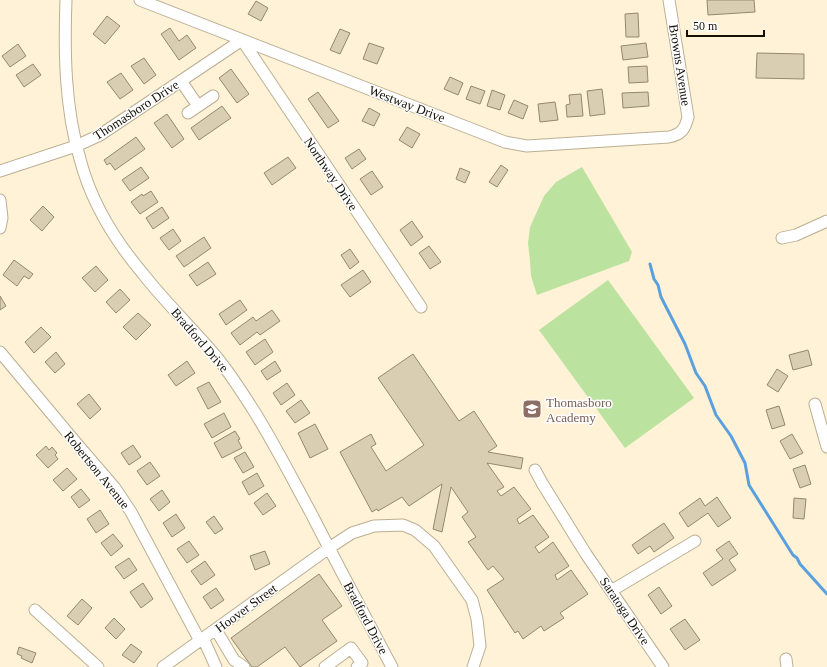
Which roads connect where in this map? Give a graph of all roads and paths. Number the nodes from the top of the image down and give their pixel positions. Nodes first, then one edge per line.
1 (66, 0) edge
2 (140, 0) edge
3 (669, 0) edge
4 (242, 40) junction
5 (181, 81) junction
6 (213, 96) dead end
7 (198, 106) junction
8 (188, 113) dead end
9 (683, 130) joint
10 (76, 146) junction
11 (0, 171) edge
12 (0, 200) edge
13 (827, 221) edge
14 (0, 228) edge
15 (782, 238) dead end
16 (421, 307) dead end
17 (0, 352) edge
18 (815, 404) dead end
19 (827, 447) edge
20 (535, 470) dead end
21 (695, 541) dead end
22 (329, 548) junction
23 (612, 591) junction
24 (35, 610) dead end
25 (216, 630) junction
26 (202, 640) junction
27 (98, 667) edge
28 (163, 667) edge
29 (216, 667) edge
30 (244, 667) edge
31 (324, 667) edge
32 (357, 667) edge
33 (392, 667) edge
34 (473, 667) edge
35 (663, 667) edge

1 - 10 street, Bradford Drive
2 - 4 street, Westway Drive
3 - 9 street, Browns Avenue
4 - 5 street, Thomasboro Drive
4 - 9 street, Westway Drive
4 - 16 street, Northway Drive
5 - 7 street
5 - 10 street, Thomasboro Drive
6 - 7 street
7 - 8 street
10 - 11 street, Thomasboro Drive
10 - 22 street, Bradford Drive
12 - 14 street
13 - 15 street
17 - 26 street, Robertson Avenue
18 - 19 street
20 - 23 street, Saratoga Drive
21 - 23 street
22 - 25 street, Hoover Street
22 - 33 street, Bradford Drive
22 - 34 street, Hoover Street
23 - 35 street, Saratoga Drive
24 - 27 street
25 - 26 street, Hoover Street
25 - 30 street
26 - 28 street, Hoover Street
26 - 29 street, Robertson Avenue
31 - 32 street

